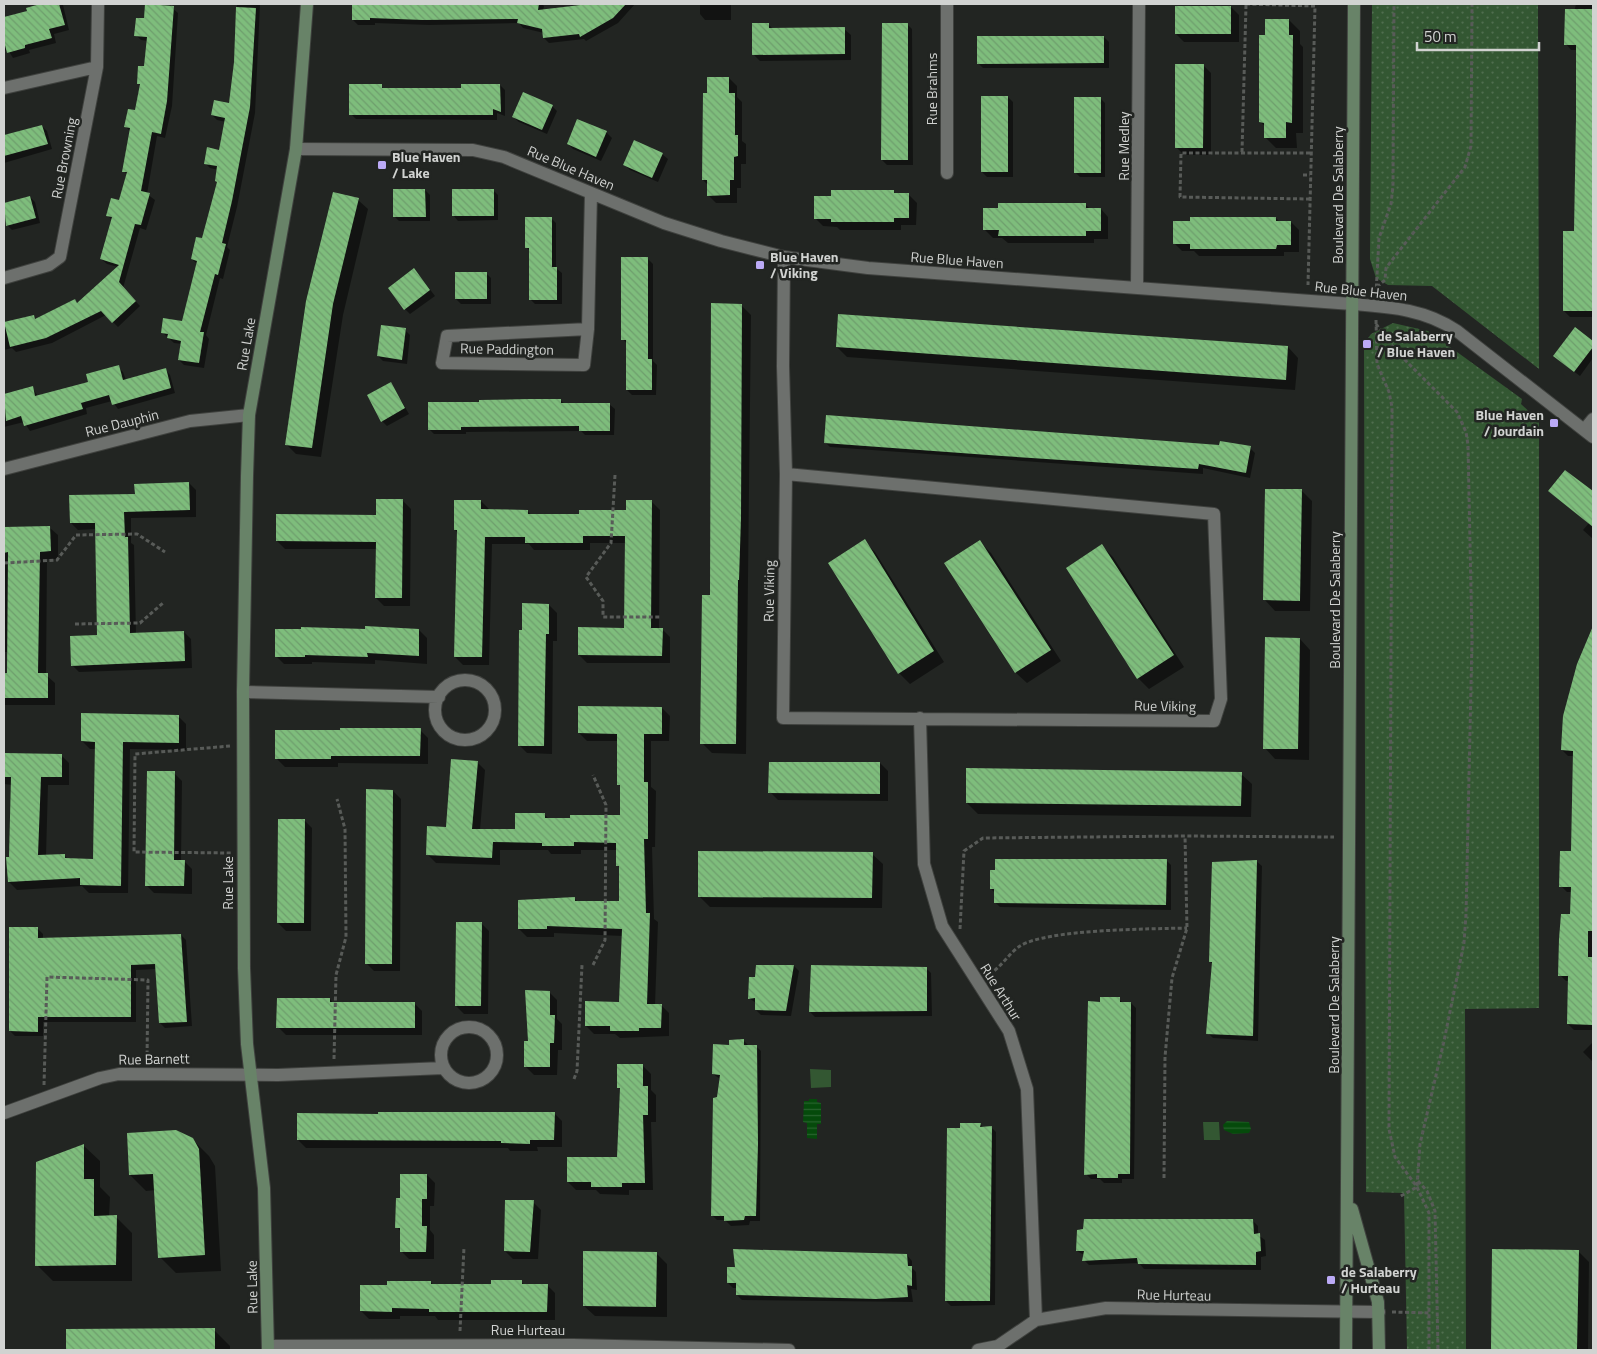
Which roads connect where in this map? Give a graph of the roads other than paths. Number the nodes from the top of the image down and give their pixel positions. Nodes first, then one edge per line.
1 (98, 4) edge
2 (307, 4) edge
3 (947, 4) edge
4 (1139, 4) edge
5 (1354, 4) edge
6 (97, 67) junction
7 (4, 88) edge
8 (296, 149) junction
9 (947, 173) dead end
10 (591, 192) junction
11 (784, 257) junction
12 (4, 278) edge
13 (1137, 288) junction
14 (1352, 304) junction
15 (588, 329) junction
16 (249, 415) junction
17 (1593, 419) edge
18 (1589, 433) edge
19 (4, 469) edge
20 (786, 474) junction
21 (243, 692) junction
22 (439, 698) junction
23 (920, 718) junction
24 (444, 1068) junction
25 (251, 1074) junction
26 (4, 1113) edge
27 (1348, 1197) junction
28 (1379, 1312) junction
29 (1346, 1313) junction
30 (1036, 1320) junction
31 (268, 1348) edge
32 (789, 1350) edge
33 (978, 1350) edge
34 (1346, 1350) edge
35 (1379, 1350) edge

1 - 6 street, Rue Browning
2 - 8 street, Rue Lake
3 - 9 street, Rue Brahms
4 - 13 street, Rue Medley
5 - 14 street, Boulevard De Salaberry
6 - 7 street
6 - 12 street, Rue Browning
8 - 10 street, Rue Blue Haven
8 - 16 street, Rue Lake
10 - 11 street, Rue Blue Haven
10 - 15 street, Rue Paddington
11 - 13 street, Rue Blue Haven
11 - 20 street, Rue Viking
13 - 14 street, Rue Blue Haven
14 - 18 street, Rue Blue Haven
14 - 27 street, Boulevard De Salaberry
15 - 15 street, Rue Paddington
16 - 19 street, Rue Dauphin
16 - 21 street, Rue Lake
17 - 18 street
20 - 23 street, Rue Viking
20 - 23 street, Rue Viking
21 - 22 street
21 - 25 street, Rue Lake
22 - 22 street
23 - 30 street, Rue Arthur
24 - 24 street
24 - 25 street
25 - 26 street, Rue Barnett
25 - 31 street, Rue Lake
27 - 28 street, Boulevard De Salaberry
27 - 29 street, Boulevard De Salaberry
28 - 29 street, Rue Hurteau
28 - 35 street, Boulevard De Salaberry
29 - 30 street, Rue Hurteau
29 - 34 street, Boulevard De Salaberry
30 - 33 street, Rue Hurteau
31 - 32 street, Rue Hurteau

